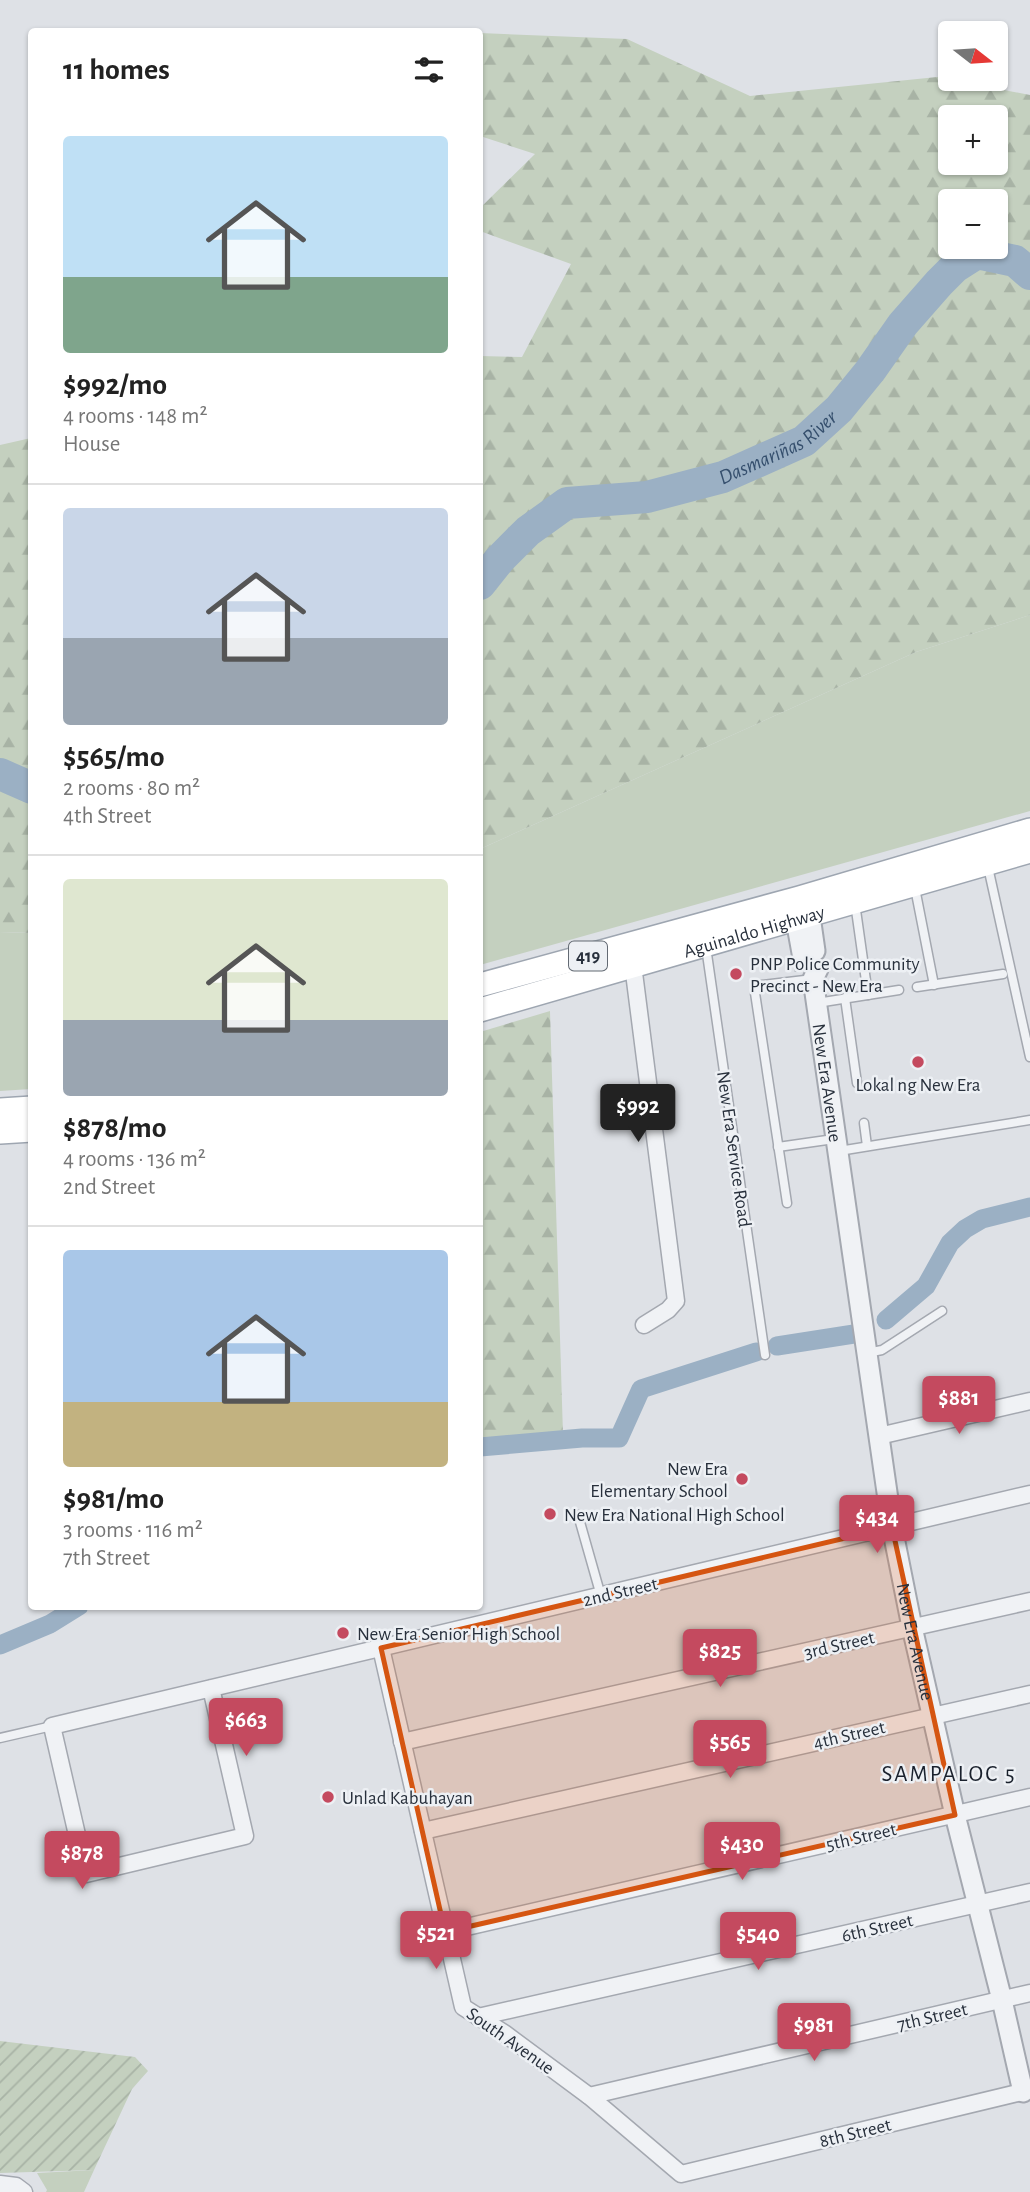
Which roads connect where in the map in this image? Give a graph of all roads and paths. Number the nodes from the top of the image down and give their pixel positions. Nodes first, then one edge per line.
1 (1030, 830) edge
2 (1030, 851) edge
3 (985, 853) junction
4 (915, 885) junction
5 (855, 903) junction
6 (802, 911) junction
7 (706, 944) junction
8 (633, 965) junction
9 (811, 965) junction
10 (576, 970) junction
11 (1003, 974) dead end
12 (483, 985) edge
13 (934, 985) junction
14 (917, 987) dead end
15 (899, 990) dead end
16 (868, 995) junction
17 (845, 998) junction
18 (817, 1003) junction
19 (483, 1009) edge
20 (1030, 1057) edge
21 (858, 1083) dead end
22 (28, 1108) edge
23 (0, 1110) edge
24 (1030, 1120) edge
25 (864, 1122) dead end
26 (28, 1130) edge
27 (0, 1132) edge
28 (837, 1145) junction
29 (867, 1146) junction
30 (778, 1147) junction
31 (787, 1203) dead end
32 (942, 1311) dead end
33 (644, 1325) dead end
34 (867, 1353) junction
35 (765, 1355) dead end
36 (1030, 1401) edge
37 (879, 1436) junction
38 (1030, 1494) edge
39 (578, 1515) dead end
40 (892, 1527) junction
41 (601, 1596) junction
42 (1030, 1601) edge
43 (912, 1627) junction
44 (381, 1648) junction
45 (211, 1688) junction
46 (1030, 1693) edge
47 (932, 1716) junction
48 (52, 1726) junction
49 (0, 1738) edge
50 (402, 1742) junction
51 (1030, 1797) edge
52 (955, 1815) junction
53 (423, 1831) junction
54 (1030, 1892) edge
55 (977, 1904) junction
56 (446, 1932) junction
57 (1030, 1993) edge
58 (1002, 2000) junction
59 (478, 2017) junction
60 (1026, 2091) edge
61 (589, 2096) junction
62 (681, 2174) joint
63 (0, 2184) edge
64 (24, 2192) edge

1 - 3 main road, Aguinaldo Highway / 419
2 - 3 main road, Aguinaldo Highway / 419
3 - 4 main road, Aguinaldo Highway / 419
3 - 6 main road, Aguinaldo Highway / 419
3 - 20 lane
4 - 5 main road, Aguinaldo Highway / 419
4 - 13 lane
5 - 6 main road, Aguinaldo Highway / 419
5 - 16 lane
6 - 7 main road, Aguinaldo Highway / 419
6 - 9 street, New Era Avenue
6 - 10 main road, Aguinaldo Highway / 419
7 - 8 main road, Aguinaldo Highway / 419
7 - 35 lane, New Era Service Road
8 - 10 main road, Aguinaldo Highway / 419
8 - 33 street
9 - 18 street, New Era Avenue
9 - 30 lane
10 - 12 main road, Aguinaldo Highway / 419
10 - 19 main road, Aguinaldo Highway / 419
11 - 13 lane
13 - 14 lane
15 - 16 lane
16 - 17 lane
17 - 18 lane
17 - 21 lane
18 - 28 street, New Era Avenue
22 - 23 main road
24 - 29 lane
25 - 29 lane
26 - 27 main road
28 - 29 lane
28 - 30 lane
28 - 34 street, New Era Avenue
30 - 31 lane
32 - 34 lane
34 - 37 street, New Era Avenue
36 - 37 street
37 - 40 street, New Era Avenue
38 - 40 street, 2nd Street
39 - 41 lane
40 - 41 street, 2nd Street
40 - 43 street, New Era Avenue
41 - 44 street, 2nd Street
42 - 43 street, 3rd Street
43 - 47 street, New Era Avenue
43 - 50 street, 3rd Street
44 - 45 street, 2nd Street
44 - 50 street, South Avenue
45 - 48 street, 2nd Street
45 - 48 street
46 - 47 street, 4th Street
47 - 52 street, New Era Avenue
47 - 53 street, 4th Street
48 - 49 lane, 2nd Street
50 - 53 street, South Avenue
51 - 52 street, 5th Street
52 - 55 street, New Era Avenue
52 - 56 street, 5th Street
53 - 56 street, South Avenue
54 - 55 street, 6th Street
55 - 58 street, New Era Avenue
55 - 59 street, 6th Street
56 - 59 street, South Avenue
57 - 58 street, 7th Street
58 - 60 street, New Era Avenue
58 - 61 street, 7th Street
59 - 61 street, South Avenue
60 - 62 street, 8th Street
61 - 62 street, South Avenue
63 - 64 street

